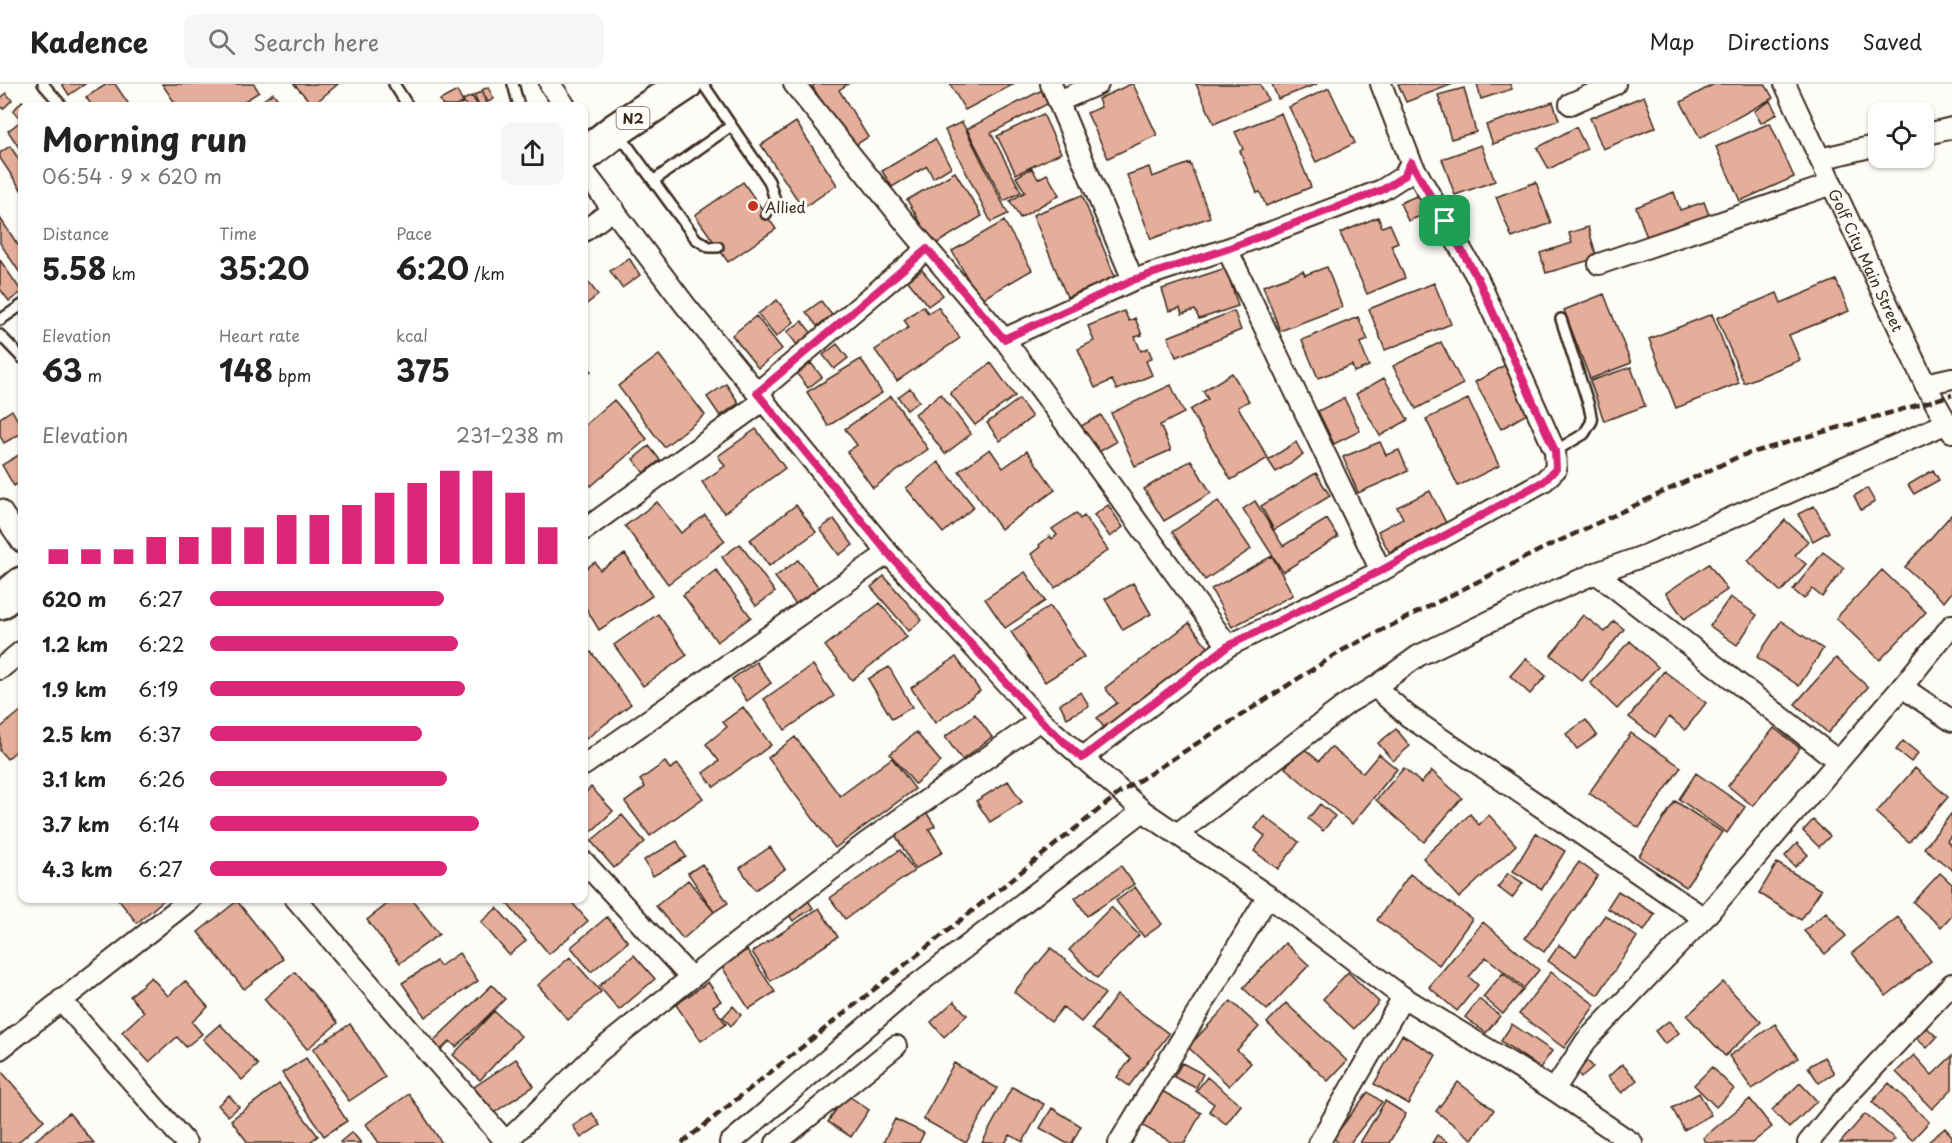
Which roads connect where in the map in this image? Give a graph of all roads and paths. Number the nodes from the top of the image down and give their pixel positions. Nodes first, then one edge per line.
1 (44, 84) edge
2 (394, 84) edge
3 (513, 84) edge
4 (550, 84) edge
5 (685, 84) edge
6 (703, 84) edge
7 (1098, 84) edge
8 (1381, 84) edge
9 (1616, 84) edge
10 (1785, 84) edge
11 (801, 87) edge
12 (1055, 92) edge
13 (59, 102) edge
14 (405, 102) edge
15 (518, 102) edge
16 (562, 102) edge
17 (1570, 104) dead end
18 (731, 126) junction
19 (1952, 128) edge
20 (1934, 132) edge
21 (592, 148) edge
22 (1868, 148) edge
23 (1820, 159) junction
24 (1411, 162) junction
25 (653, 181) junction
26 (1832, 184) junction
27 (614, 209) junction
28 (766, 214) dead end
29 (588, 228) edge
30 (718, 248) dead end
31 (927, 249) junction
32 (1227, 249) junction
33 (1599, 264) dead end
34 (1133, 280) junction
35 (18, 308) edge
36 (1561, 319) dead end
37 (0, 320) edge
38 (0, 335) edge
39 (1004, 339) junction
40 (18, 354) edge
41 (1952, 378) edge
42 (1925, 384) junction
43 (760, 397) junction
44 (1950, 427) edge
45 (1555, 451) junction
46 (0, 510) edge
47 (588, 527) edge
48 (18, 536) edge
49 (888, 553) junction
50 (1382, 570) junction
51 (1596, 573) junction
52 (18, 587) edge
53 (0, 602) edge
54 (1952, 625) edge
55 (1228, 646) junction
56 (18, 654) edge
57 (0, 669) edge
58 (1375, 687) junction
59 (1902, 687) junction
60 (1040, 720) junction
61 (1952, 721) edge
62 (1082, 758) junction
63 (1839, 761) junction
64 (588, 762) edge
65 (1143, 811) junction
66 (1177, 834) junction
67 (588, 866) edge
68 (1268, 896) junction
69 (186, 903) edge
70 (300, 903) edge
71 (1704, 918) junction
72 (691, 978) junction
73 (1952, 984) edge
74 (1403, 997) junction
75 (61, 1000) junction
76 (896, 1046) dead end
77 (0, 1049) edge
78 (1554, 1090) junction
79 (184, 1142) edge
80 (506, 1142) edge
81 (730, 1143) edge
82 (776, 1143) edge
83 (1119, 1143) edge
84 (1318, 1143) edge
85 (1631, 1143) edge
86 (1808, 1143) edge

1 - 13 lane
2 - 14 lane
3 - 15 lane
4 - 16 street
5 - 21 highway, N2
6 - 18 lane
7 - 12 street
8 - 24 street
9 - 17 street
10 - 23 street, Golf City Main Street
11 - 31 street
12 - 34 street
18 - 25 lane
18 - 28 lane
19 - 20 street
21 - 25 lane
21 - 27 street
22 - 23 street
23 - 26 street, Golf City Main Street
24 - 32 street
24 - 45 street
25 - 30 lane
26 - 33 street
26 - 42 street, Golf City Main Street
27 - 29 street
27 - 43 street
31 - 39 street
31 - 43 street
32 - 34 street
32 - 50 street
34 - 39 street
35 - 37 lane
36 - 45 lane
38 - 40 lane
39 - 55 street
41 - 42 street
42 - 44 street, Golf City Main Street
43 - 47 street
43 - 49 street
44 - 51 street
45 - 50 street
46 - 48 street
49 - 60 street
49 - 64 street
50 - 55 street
51 - 58 street
51 - 63 street
52 - 53 highway
54 - 59 street
55 - 62 street
56 - 57 street
58 - 66 street
58 - 71 street
59 - 61 street
59 - 63 street
60 - 62 street
60 - 72 street
62 - 65 street
63 - 71 street
65 - 66 street
65 - 81 street
66 - 68 street
67 - 72 street
68 - 74 street
68 - 83 street
69 - 75 street
70 - 80 street
71 - 78 street
72 - 80 street
73 - 86 street
74 - 78 street
74 - 84 street
75 - 77 street
75 - 79 street
76 - 82 street
78 - 85 street

